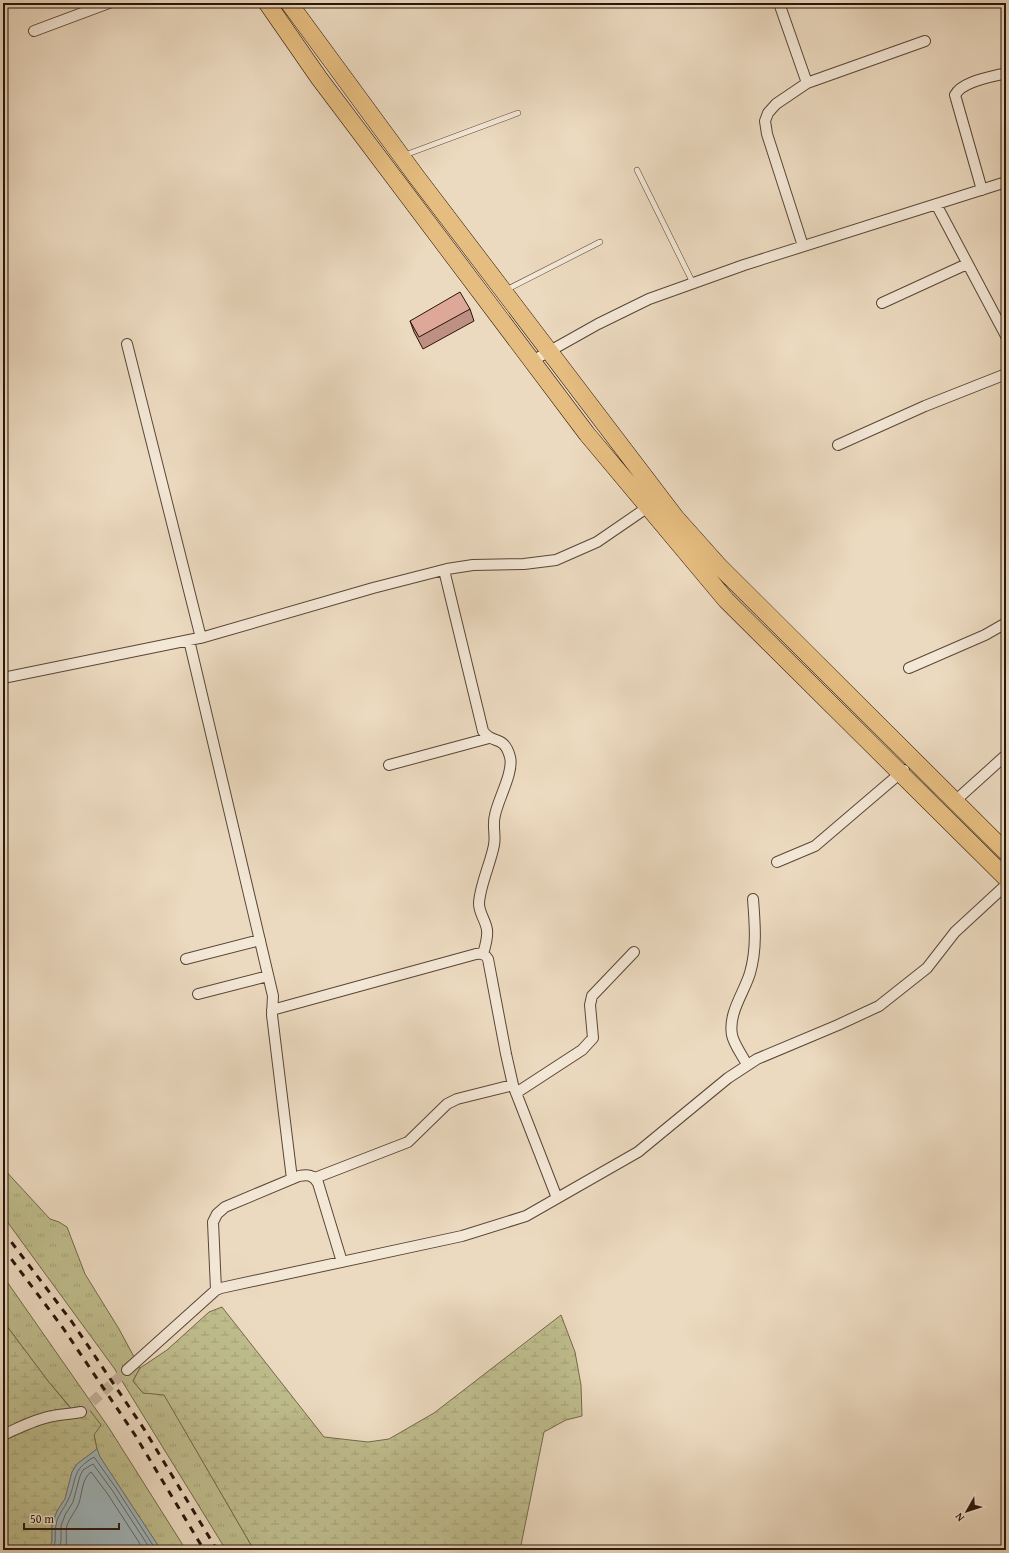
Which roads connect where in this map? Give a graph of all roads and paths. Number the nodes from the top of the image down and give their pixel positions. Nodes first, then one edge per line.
1 (109, 3) edge
2 (267, 3) edge
3 (289, 3) edge
4 (779, 3) edge
5 (34, 31) dead end
6 (925, 41) dead end
7 (1006, 73) edge
8 (807, 84) junction
9 (518, 113) dead end
10 (401, 156) junction
11 (637, 170) dead end
12 (1006, 182) edge
13 (982, 190) junction
14 (936, 204) junction
15 (600, 242) dead end
16 (803, 246) junction
17 (967, 264) junction
18 (693, 283) junction
19 (504, 291) junction
20 (882, 303) dead end
21 (1006, 336) edge
22 (127, 344) dead end
23 (549, 352) junction
24 (532, 361) junction
25 (1006, 374) edge
26 (838, 444) dead end
27 (654, 502) junction
28 (444, 570) junction
29 (1006, 623) edge
30 (201, 638) junction
31 (189, 640) junction
32 (909, 668) dead end
33 (3, 678) edge
34 (489, 738) junction
35 (1006, 755) edge
36 (914, 761) junction
37 (389, 765) dead end
38 (900, 774) junction
39 (954, 801) junction
40 (1006, 852) edge
41 (777, 862) dead end
42 (1006, 878) edge
43 (1006, 885) edge
44 (753, 899) dead end
45 (260, 940) junction
46 (634, 952) dead end
47 (483, 954) junction
48 (186, 960) dead end
49 (268, 976) junction
50 (198, 994) dead end
51 (272, 1010) junction
52 (747, 1065) junction
53 (515, 1089) junction
54 (315, 1178) junction
55 (292, 1179) junction
56 (557, 1198) junction
57 (342, 1262) junction
58 (216, 1290) junction
59 (127, 1370) tunnel mouth
60 (81, 1412) tunnel mouth
61 (3, 1435) edge

1 - 5 street
2 - 24 highway
3 - 10 highway
4 - 8 street
6 - 8 street
7 - 13 street
8 - 16 street
9 - 10 lane
10 - 19 highway
11 - 18 lane
12 - 13 street
13 - 14 street
14 - 16 street
14 - 17 street
15 - 19 lane
16 - 18 street
17 - 20 street
17 - 21 street
18 - 23 street
19 - 23 highway
22 - 30 street
23 - 24 street
23 - 27 highway
24 - 27 highway
25 - 26 street
27 - 28 street
27 - 36 highway
27 - 38 highway
28 - 30 street
28 - 34 street
29 - 32 street
30 - 31 street
31 - 33 street
31 - 45 street
34 - 37 street
34 - 47 street
35 - 39 street
36 - 38 street
36 - 39 highway
38 - 41 street
38 - 42 highway
39 - 40 highway
43 - 52 street
44 - 52 street
45 - 48 street
45 - 49 street
46 - 53 street
47 - 51 street
47 - 53 street
49 - 50 street
49 - 51 street
51 - 55 street
52 - 56 street
53 - 54 street
53 - 56 street
54 - 55 street
54 - 57 street
55 - 58 street
56 - 57 street
57 - 58 street
58 - 59 street
60 - 61 street

